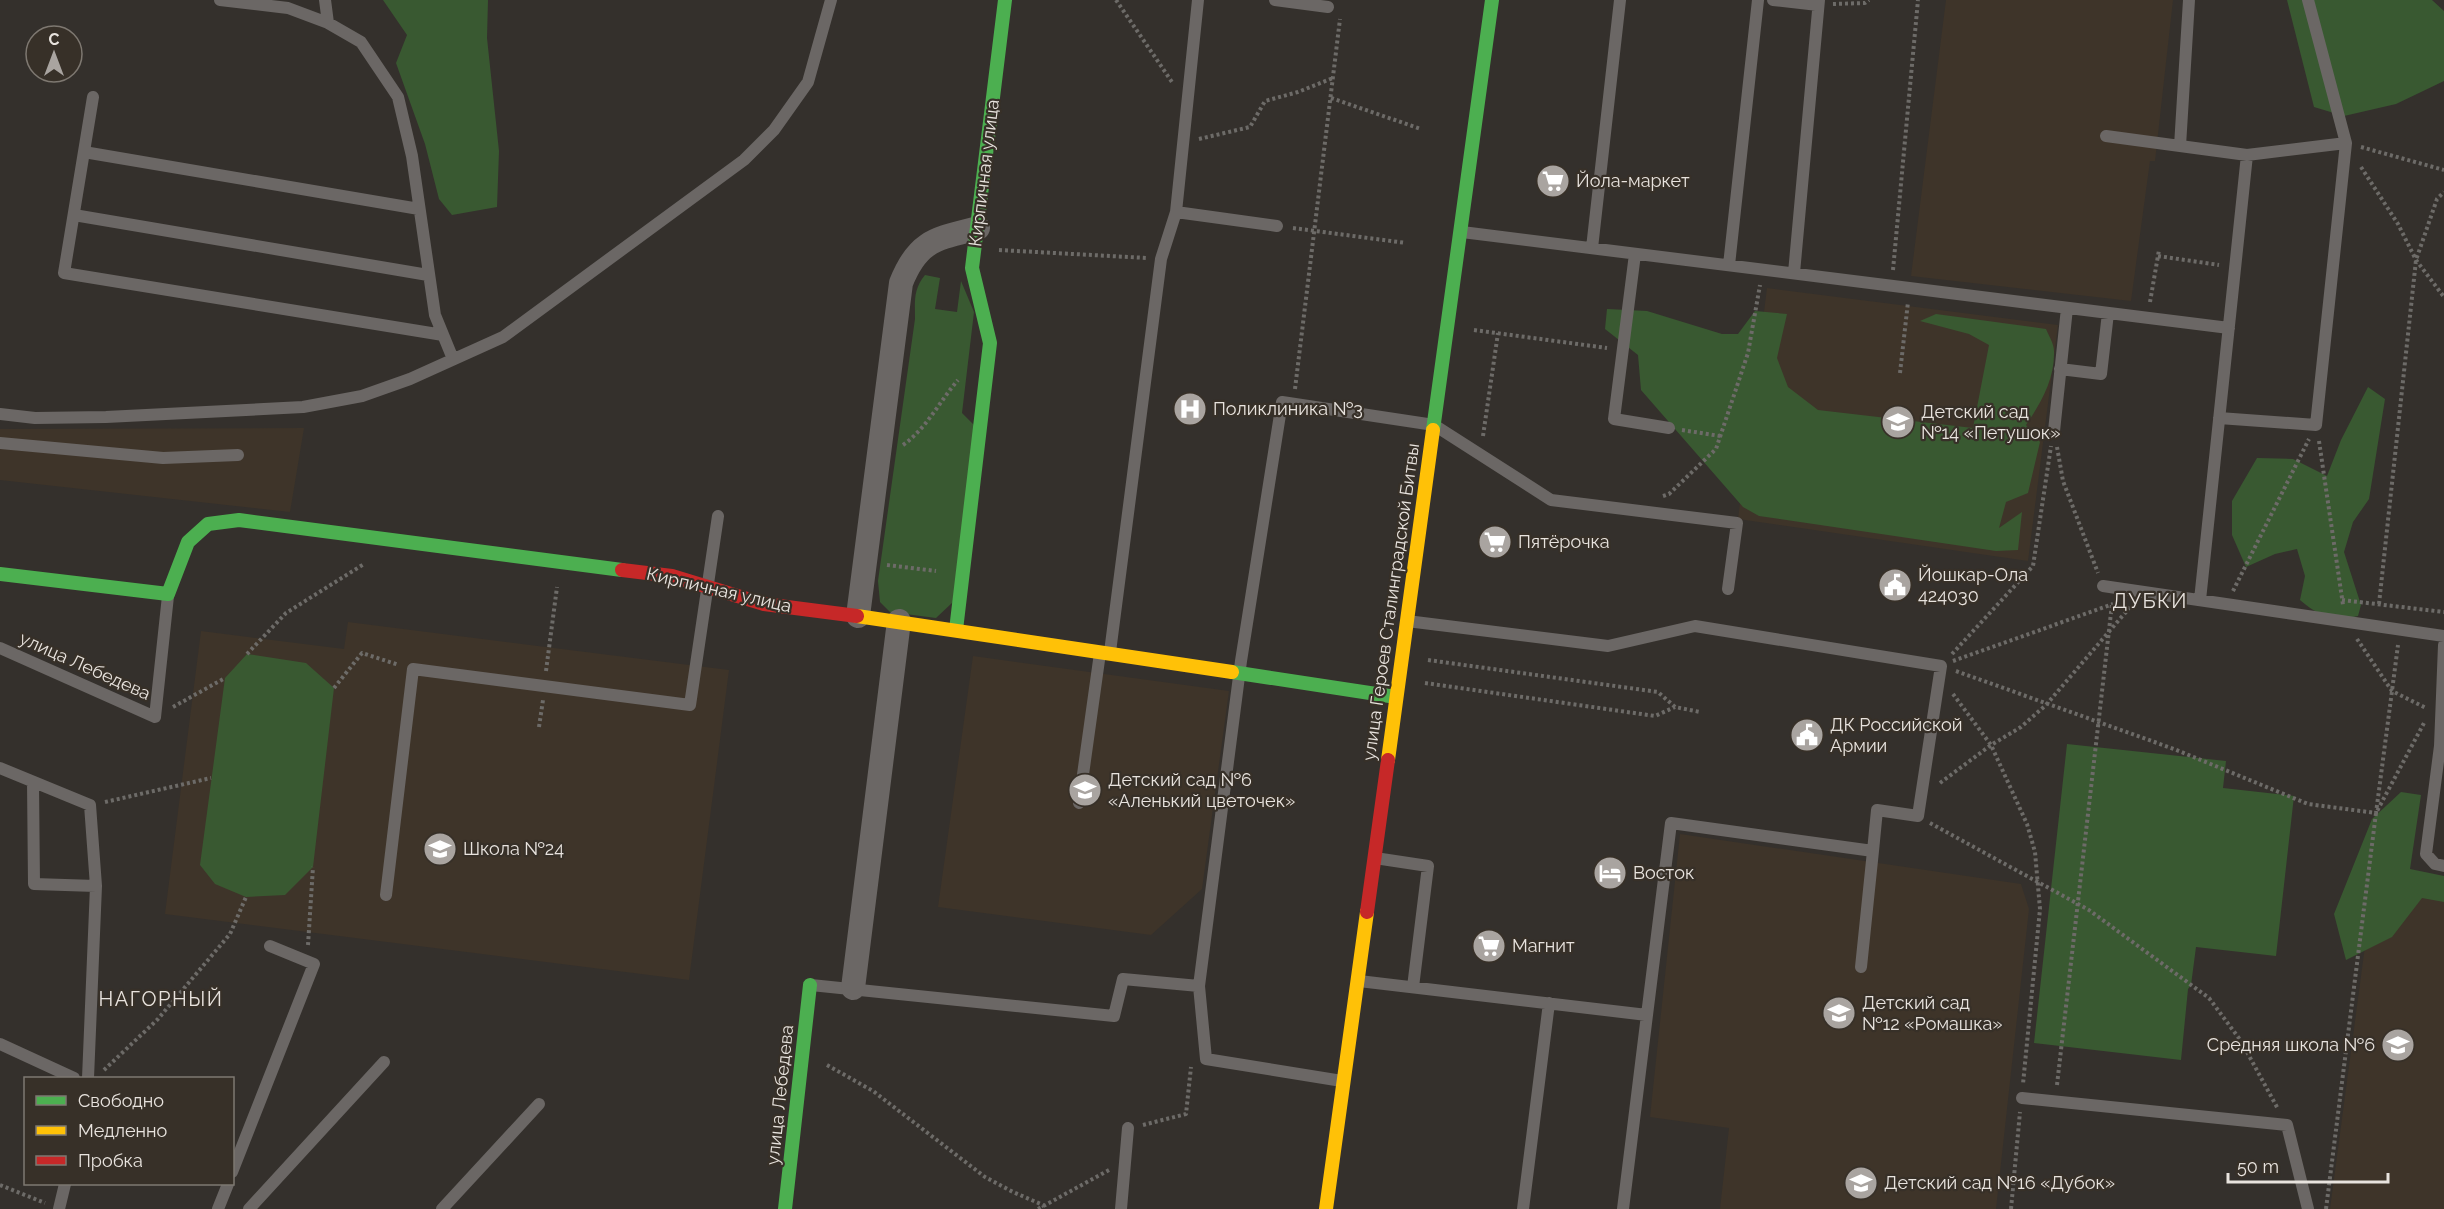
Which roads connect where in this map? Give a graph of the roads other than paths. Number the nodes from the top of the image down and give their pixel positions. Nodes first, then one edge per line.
1 (220, 0) edge
2 (325, 0) edge
3 (831, 0) edge
4 (1005, 0) edge
5 (1198, 0) edge
6 (1275, 0) edge
7 (1492, 0) edge
8 (1620, 0) edge
9 (1758, 0) edge
10 (1773, 0) edge
11 (2189, 0) edge
12 (2308, 0) edge
13 (1819, 2) edge
14 (1328, 7) dead end
15 (328, 23) junction
16 (93, 98) dead end
17 (2106, 136) dead end
18 (2346, 143) junction
19 (2180, 146) junction
20 (84, 152) junction
21 (2247, 155) junction
22 (419, 209) junction
23 (1176, 212) junction
24 (74, 216) junction
25 (1277, 226) road end
26 (1460, 232) junction
27 (976, 239) junction
28 (1592, 249) junction
29 (1635, 254) junction
30 (1729, 265) junction
31 (1794, 273) junction
32 (429, 275) junction
33 (2067, 308) junction
34 (2108, 313) junction
35 (2229, 328) junction
36 (443, 335) junction
37 (453, 359) junction
38 (2060, 369) junction
39 (0, 414) edge
40 (2219, 418) junction
41 (1434, 425) junction
42 (1669, 428) road end
43 (2054, 431) road end
44 (0, 443) edge
45 (238, 455) dead end
46 (718, 516) dead end
47 (0, 574) edge
48 (708, 586) junction
49 (2108, 587) road end
50 (1728, 589) dead end
51 (168, 594) junction
52 (2200, 600) junction
53 (858, 615) junction
54 (899, 621) junction
55 (1407, 621) junction
56 (956, 630) junction
57 (2444, 636) edge
58 (2444, 645) edge
59 (0, 648) edge
60 (1105, 653) junction
61 (1240, 673) junction
62 (1396, 697) junction
63 (2442, 747) edge
64 (0, 768) edge
65 (33, 782) junction
66 (1079, 803) dead end
67 (1873, 850) junction
68 (1374, 858) junction
69 (2444, 866) edge
70 (96, 886) junction
71 (386, 895) dead end
72 (270, 946) dead end
73 (1861, 967) dead end
74 (1357, 981) junction
75 (810, 985) joint
76 (1199, 986) junction
77 (1413, 987) junction
78 (852, 988) junction
79 (1549, 1003) junction
80 (1647, 1015) junction
81 (0, 1044) edge
82 (384, 1062) dead end
83 (72, 1077) edge
84 (88, 1077) edge
85 (1344, 1081) junction
86 (2022, 1098) road end
87 (539, 1104) dead end
88 (1128, 1128) road end
89 (234, 1167) edge
90 (65, 1185) edge
91 (228, 1185) edge
92 (59, 1209) edge
93 (218, 1209) edge
94 (249, 1209) edge
95 (442, 1209) edge
96 (785, 1209) edge
97 (1121, 1209) edge
98 (1326, 1209) edge
99 (1523, 1209) edge
100 (1623, 1209) edge
101 (2308, 1209) edge

1 - 15 lane
2 - 15 lane
3 - 37 lane
4 - 27 street, Кирпичная улица
5 - 23 lane
6 - 14 lane
7 - 26 street, улица Героев Сталинградской Битвы
8 - 28 lane
9 - 30 lane
10 - 13 lane
11 - 19 lane
12 - 18 lane
13 - 31 lane
15 - 22 lane
16 - 20 lane
17 - 19 lane
18 - 21 lane
18 - 40 lane
19 - 21 lane
20 - 22 lane
20 - 24 lane
21 - 35 lane
22 - 32 lane
23 - 25 lane
23 - 60 lane
24 - 32 lane
24 - 36 lane
26 - 28 lane
26 - 41 street, улица Героев Сталинградской Битвы
27 - 53 street
27 - 56 street, Кирпичная улица
28 - 29 lane
29 - 30 lane
29 - 42 lane
30 - 31 lane
31 - 33 lane
32 - 36 lane
33 - 34 lane
33 - 38 lane
34 - 35 lane
34 - 38 lane
35 - 40 lane
36 - 37 lane
37 - 39 lane
38 - 43 lane
40 - 52 lane
41 - 50 lane
41 - 55 street, улица Героев Сталинградской Битвы
41 - 61 lane
44 - 45 lane
46 - 48 lane
47 - 51 street
48 - 51 street, Кирпичная улица
48 - 53 street, Кирпичная улица
48 - 71 lane
49 - 52 lane
51 - 59 lane, улица Лебедева
52 - 57 lane
53 - 54 street, Кирпичная улица
54 - 56 street, Кирпичная улица
54 - 78 street
55 - 62 street, улица Героев Сталинградской Битвы
55 - 67 lane
56 - 60 street, Кирпичная улица
58 - 63 lane
60 - 61 street, Кирпичная улица
60 - 66 lane
61 - 62 street, Кирпичная улица
61 - 76 lane
62 - 68 street, улица Героев Сталинградской Битвы
63 - 69 lane
64 - 65 lane
65 - 70 lane
65 - 70 lane
67 - 73 lane
67 - 80 lane
68 - 74 street, улица Героев Сталинградской Битвы
68 - 77 lane
70 - 84 lane
72 - 89 lane
74 - 77 lane
74 - 85 street, улица Героев Сталинградской Битвы
75 - 78 lane
75 - 96 street, улица Лебедева
76 - 78 lane
76 - 85 lane
77 - 79 lane
79 - 80 lane
79 - 99 lane
80 - 100 lane
81 - 83 lane
82 - 94 lane
85 - 98 street, улица Героев Сталинградской Битвы
86 - 101 lane
87 - 95 lane
88 - 97 lane
90 - 92 lane
91 - 93 lane

